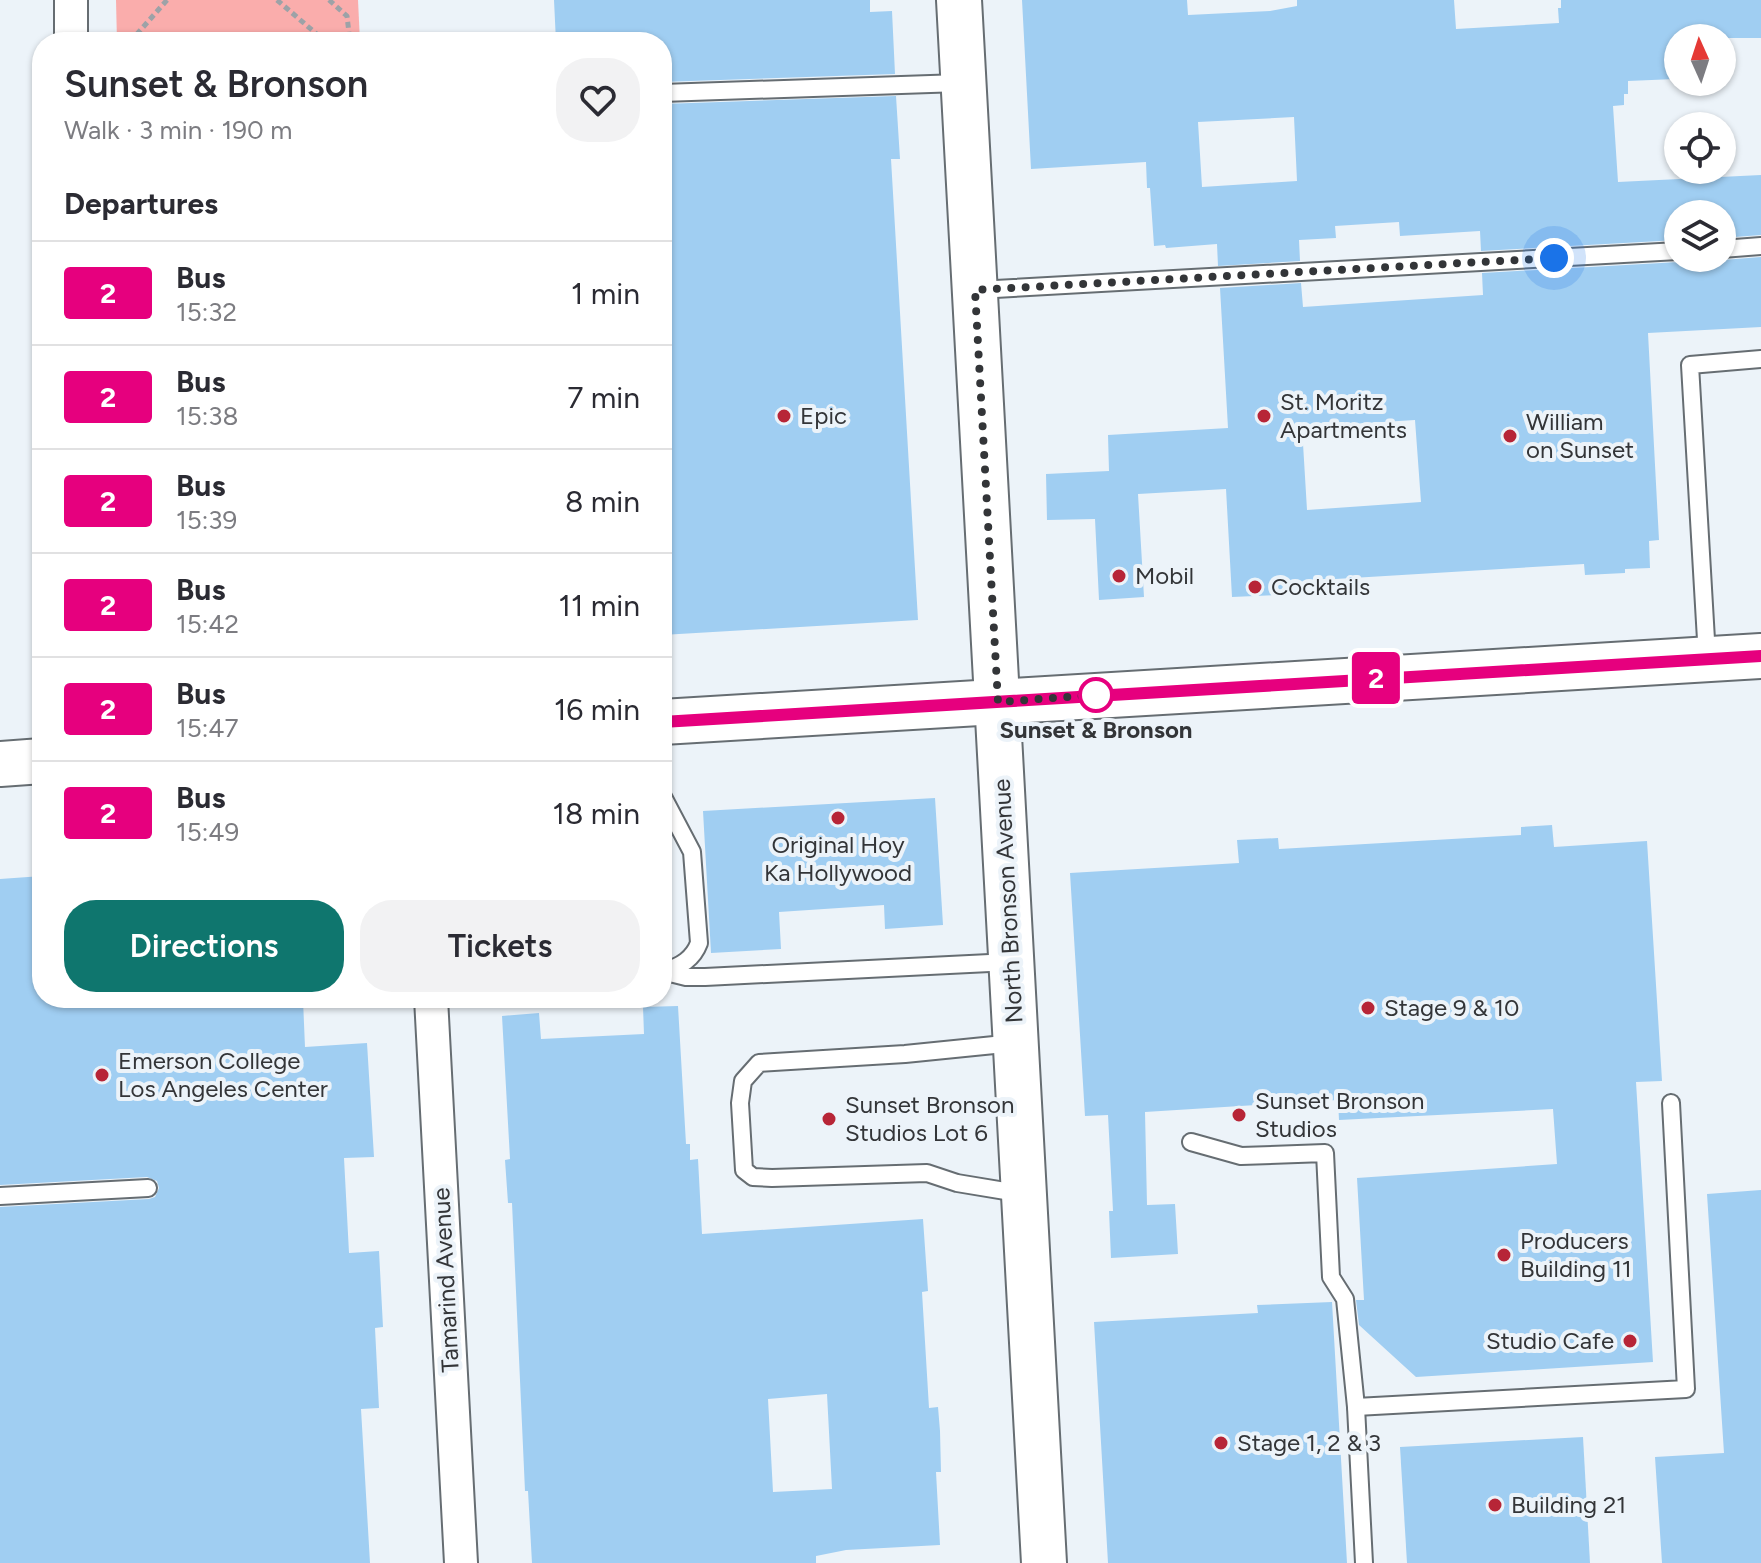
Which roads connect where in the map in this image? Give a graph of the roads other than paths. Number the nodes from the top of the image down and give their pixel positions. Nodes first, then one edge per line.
1 (71, 0) edge
2 (959, 0) edge
3 (71, 32) edge
4 (963, 83) junction
5 (672, 93) edge
6 (1761, 246) edge
7 (1736, 248) edge
8 (1664, 252) edge
9 (975, 290) junction
10 (1761, 359) edge
11 (1761, 656) edge
12 (1707, 658) junction
13 (998, 702) junction
14 (672, 721) edge
15 (32, 762) edge
16 (0, 764) edge
17 (672, 814) edge
18 (1012, 962) junction
19 (672, 968) edge
20 (672, 973) edge
21 (432, 1008) edge
22 (1016, 1043) junction
23 (1671, 1103) dead end
24 (1191, 1142) dead end
25 (148, 1188) dead end
26 (1024, 1194) junction
27 (0, 1196) edge
28 (1356, 1407) junction
29 (461, 1563) edge
30 (1044, 1563) edge
31 (1364, 1563) edge

1 - 3 street
2 - 4 street, North Bronson Avenue
4 - 5 lane
4 - 9 street, North Bronson Avenue
6 - 7 lane
8 - 9 lane
9 - 13 street, North Bronson Avenue
10 - 12 lane
11 - 12 street
12 - 13 street
13 - 14 street
13 - 18 street, North Bronson Avenue
15 - 16 street
17 - 19 lane
18 - 20 lane
18 - 22 street, North Bronson Avenue
21 - 29 street, Tamarind Avenue
22 - 26 street, North Bronson Avenue
22 - 26 lane
23 - 28 lane
24 - 28 lane
25 - 27 lane
26 - 30 street, North Bronson Avenue
28 - 31 lane

